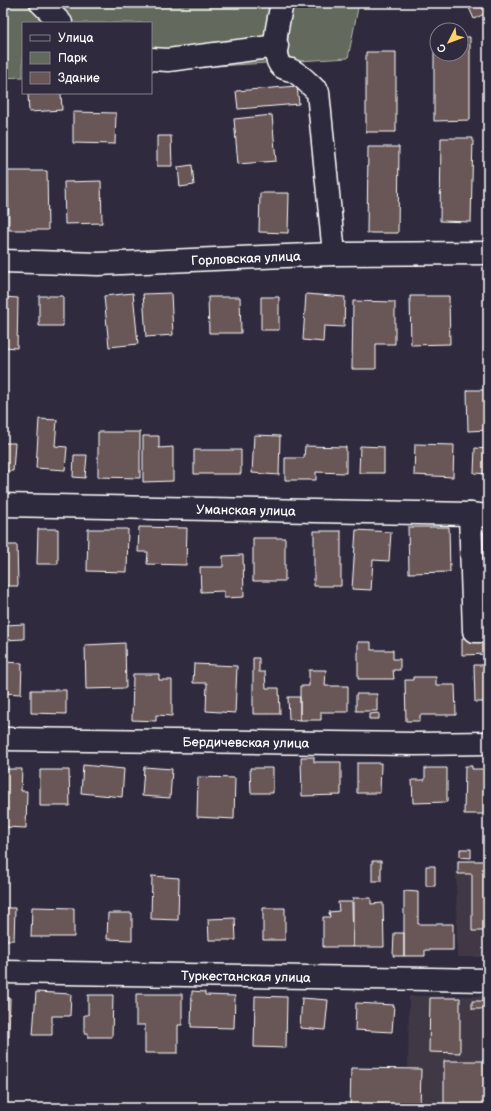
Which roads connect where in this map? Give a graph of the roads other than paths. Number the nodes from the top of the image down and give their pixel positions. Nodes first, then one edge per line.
1 (41, 3) edge
2 (282, 3) edge
3 (60, 22) edge
4 (277, 46) junction
5 (152, 59) edge
6 (488, 253) edge
7 (334, 254) junction
8 (3, 261) edge
9 (3, 505) edge
10 (479, 515) edge
11 (488, 631) edge
12 (3, 739) edge
13 (488, 743) edge
14 (3, 972) edge
15 (488, 980) edge

1 - 3 street
2 - 4 street
4 - 5 street
4 - 7 street
6 - 7 street, Горловская улица
7 - 8 street, Горловская улица
9 - 10 street, Уманская улица
10 - 11 street
12 - 13 street, Бердичевская улица
14 - 15 street, Туркестанская улица

